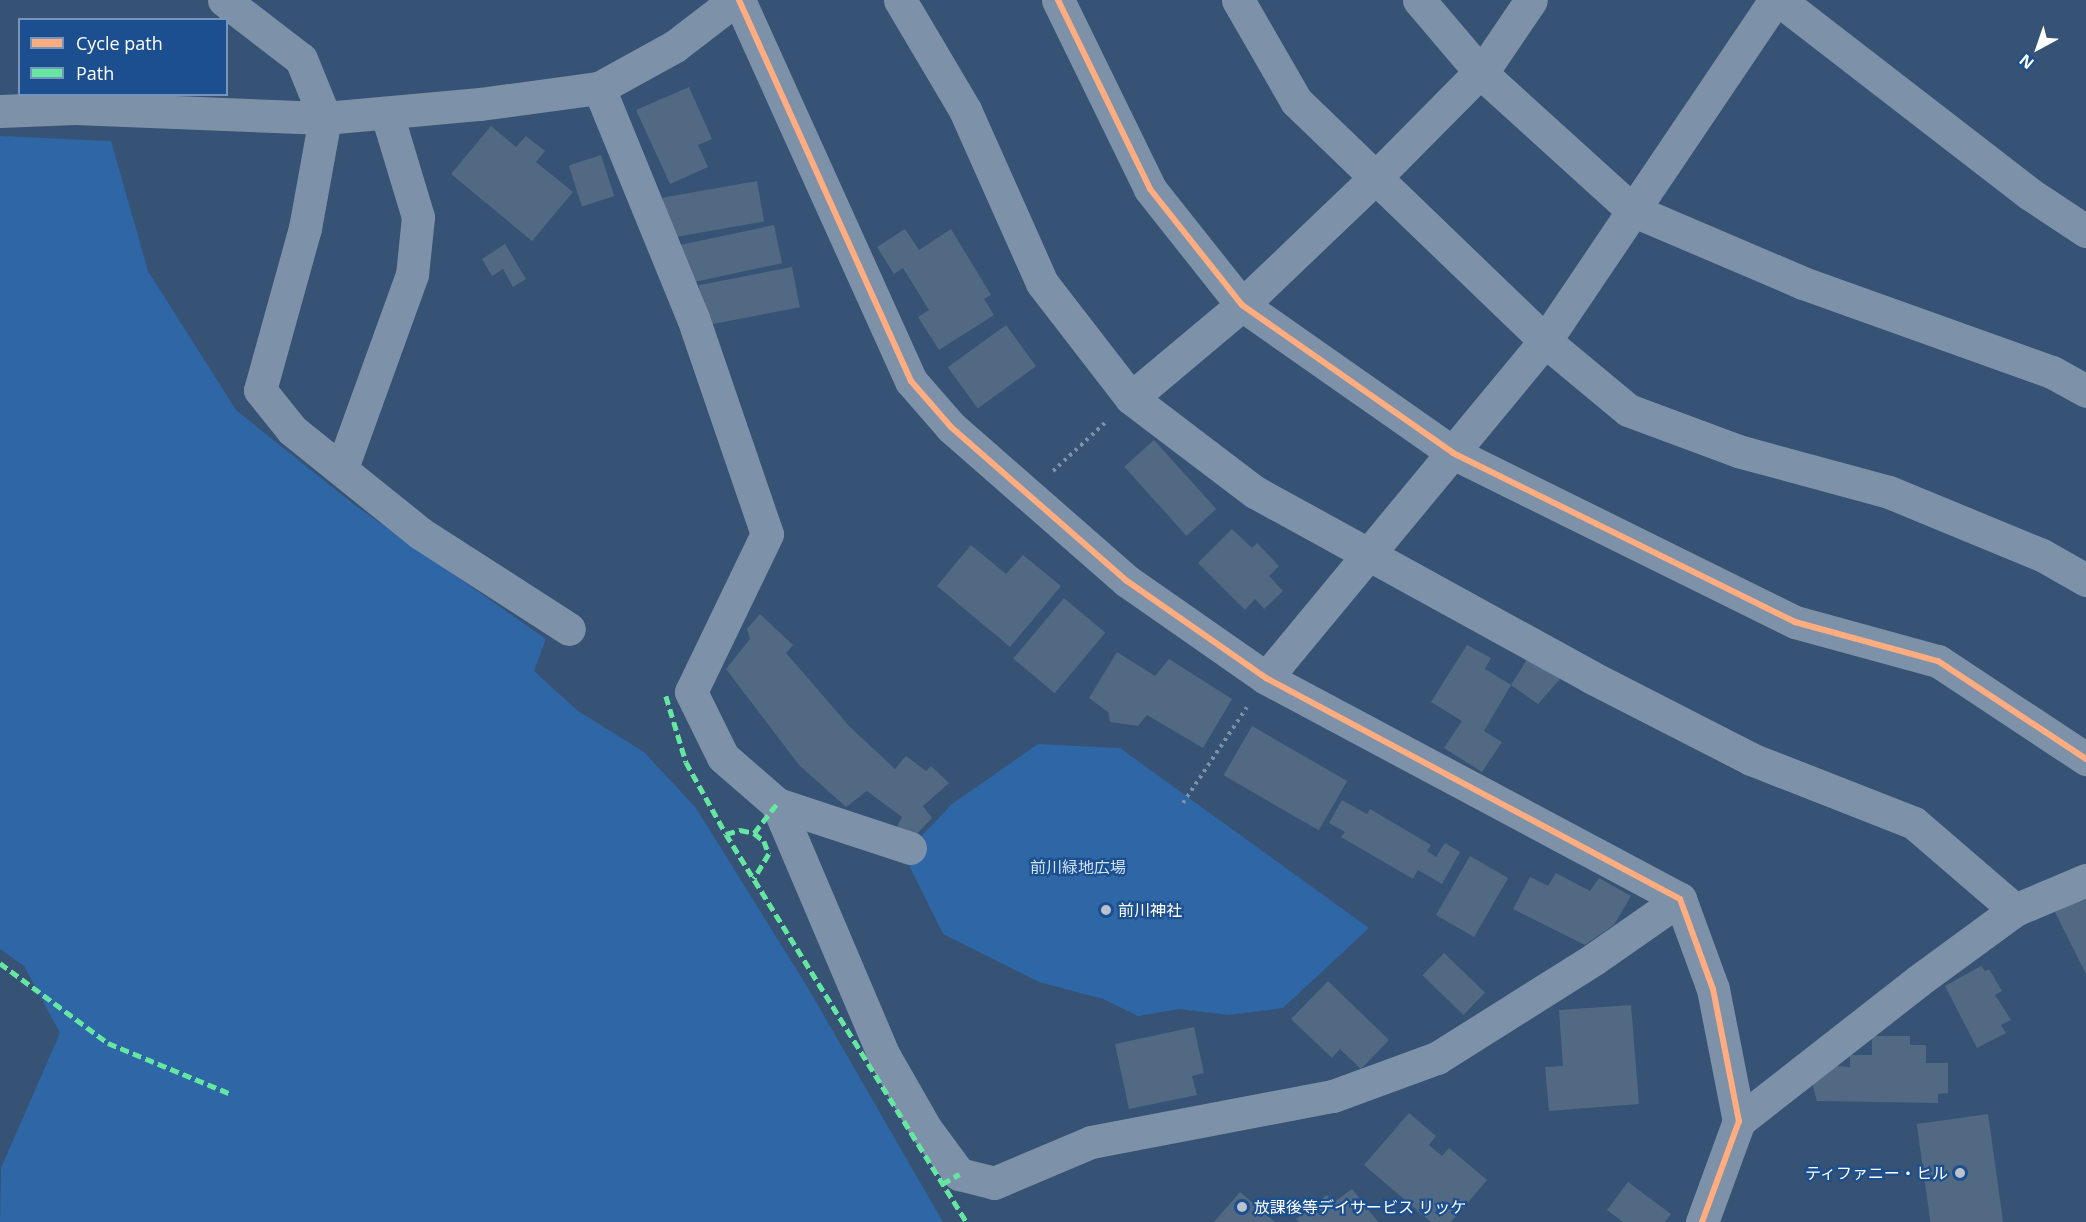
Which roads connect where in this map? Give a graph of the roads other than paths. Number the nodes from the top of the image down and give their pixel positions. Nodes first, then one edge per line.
1 (224, 0) edge
2 (737, 0) edge
3 (900, 0) edge
4 (1058, 0) edge
5 (1238, 0) edge
6 (1419, 0) edge
7 (1531, 0) edge
8 (1777, 0) edge
9 (1480, 72) junction
10 (599, 88) junction
11 (0, 111) edge
12 (387, 114) junction
13 (325, 118) junction
14 (1374, 179) junction
15 (1632, 210) junction
16 (2086, 231) edge
17 (1242, 305) junction
18 (1545, 341) junction
19 (2086, 391) edge
20 (1131, 398) junction
21 (1454, 453) junction
22 (342, 468) junction
23 (1371, 555) junction
24 (2086, 580) edge
25 (569, 629) dead end
26 (1266, 678) junction
27 (2086, 759) edge
28 (777, 804) junction
29 (910, 848) dead end
30 (2086, 880) edge
31 (1680, 899) junction
32 (2015, 910) junction
33 (1739, 1121) junction
34 (1702, 1222) edge

1 - 13 street
2 - 10 street
2 - 26 street
3 - 20 street
4 - 17 street
5 - 14 street
6 - 9 street
7 - 9 street
8 - 15 street
8 - 16 street
9 - 14 street
9 - 15 street
10 - 12 street
10 - 28 street
11 - 13 street
12 - 13 street
12 - 22 street
13 - 22 street
14 - 17 street
14 - 18 street
15 - 18 street
15 - 19 street
17 - 20 street
17 - 21 street
18 - 21 street
18 - 24 street
20 - 23 street
21 - 23 street
21 - 27 street
22 - 25 street
23 - 26 street
23 - 32 street
26 - 31 street
28 - 29 street
28 - 31 street
30 - 32 street
31 - 33 street
32 - 33 street
33 - 34 street

